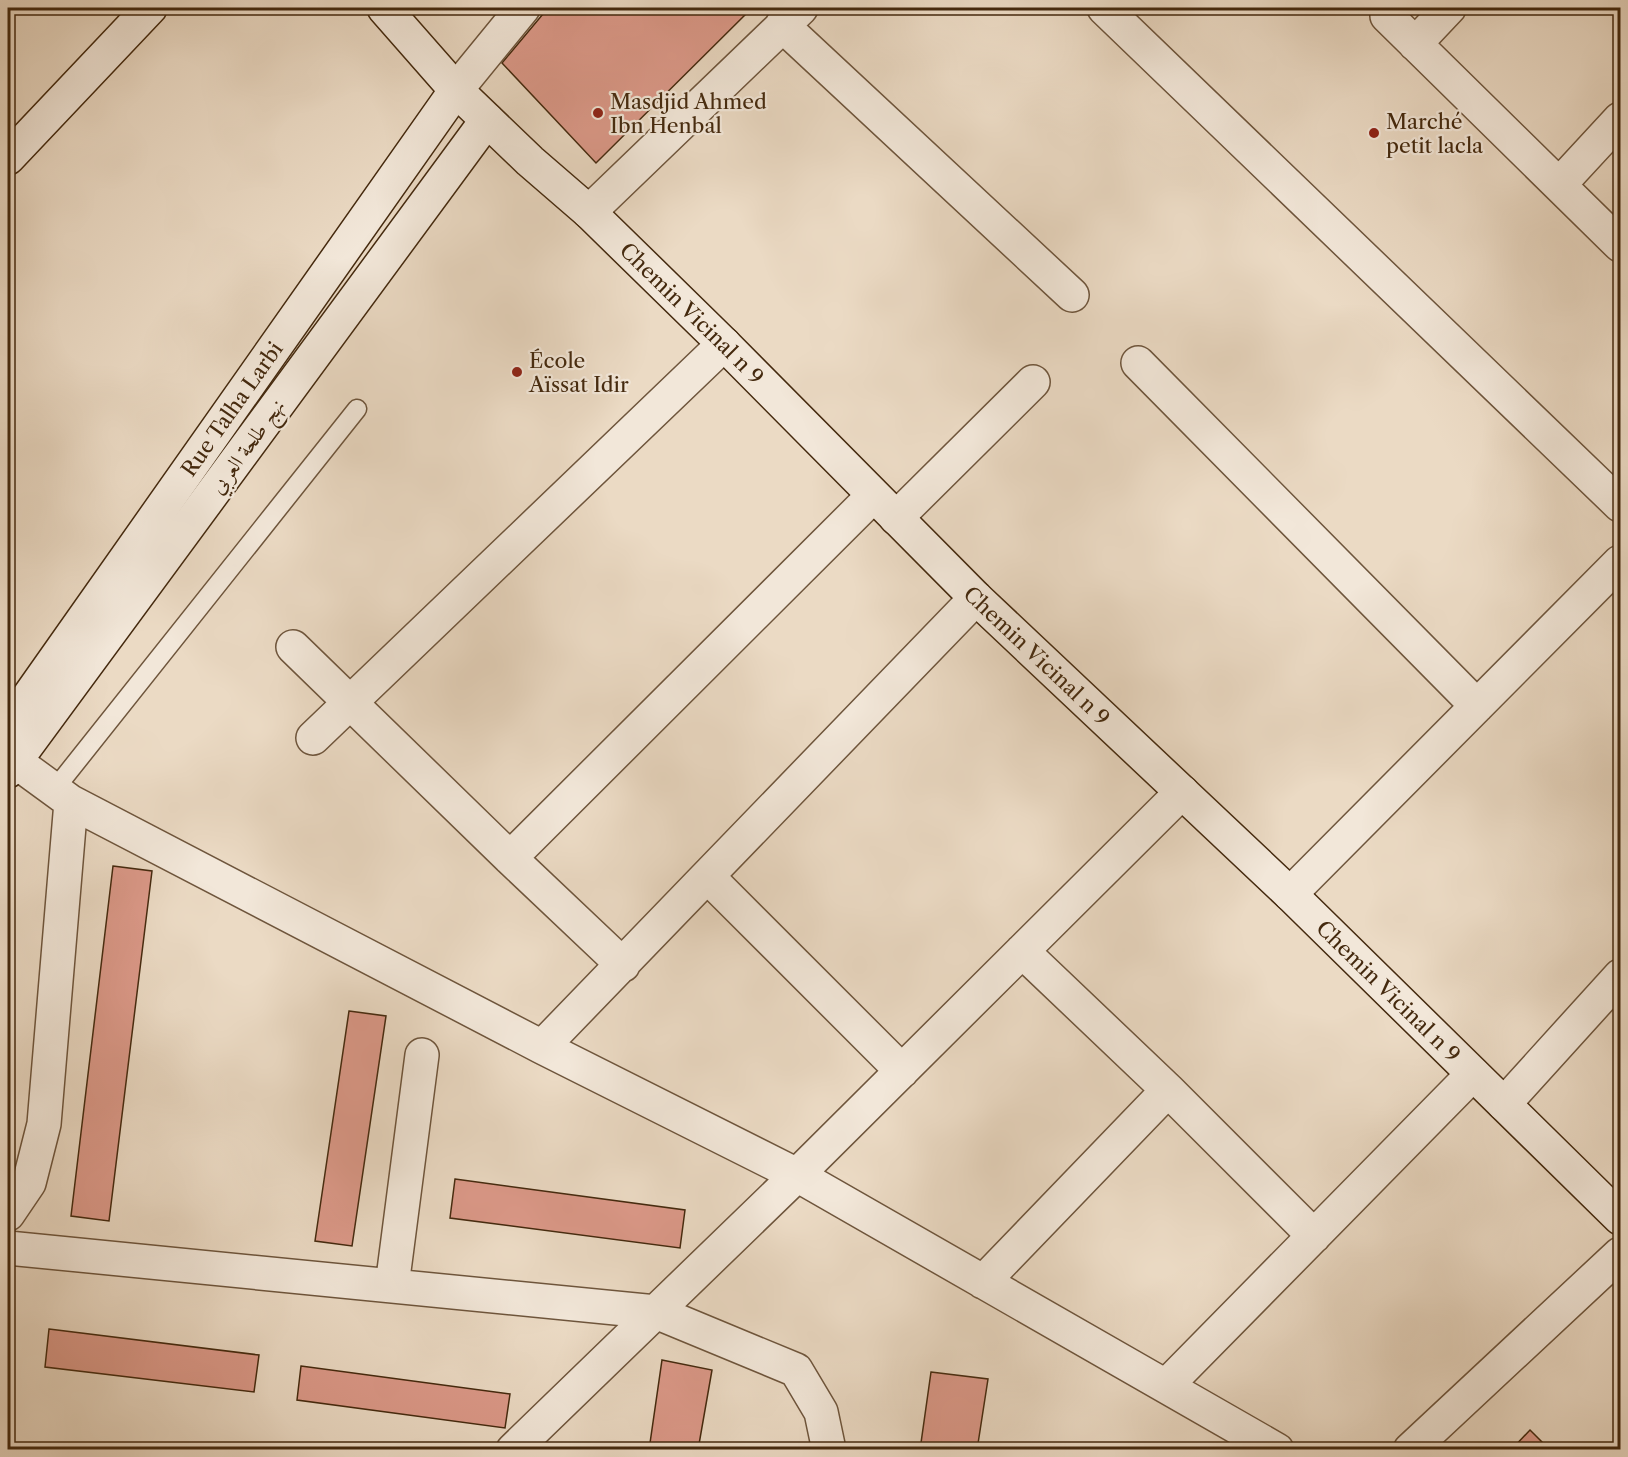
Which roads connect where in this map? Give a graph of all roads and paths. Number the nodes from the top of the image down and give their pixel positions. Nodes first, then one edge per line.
1 (150, 8) edge
2 (384, 8) edge
3 (523, 8) edge
4 (1449, 8) edge
5 (1119, 12) edge
6 (792, 16) edge
7 (1387, 16) dead end
8 (1415, 44) junction
9 (456, 90) junction
10 (1620, 119) edge
11 (487, 120) junction
12 (8, 158) edge
13 (1559, 185) junction
14 (589, 212) junction
15 (1619, 241) edge
16 (1072, 295) dead end
17 (724, 344) junction
18 (1138, 363) dead end
19 (1033, 382) dead end
20 (357, 409) dead end
21 (873, 496) junction
22 (1620, 505) edge
23 (896, 518) junction
24 (1620, 562) edge
25 (976, 598) junction
26 (293, 647) dead end
27 (350, 702) junction
28 (1477, 706) junction
29 (8, 726) edge
30 (313, 738) dead end
31 (10, 763) edge
32 (1182, 792) junction
33 (63, 796) junction
34 (510, 858) junction
35 (708, 877) junction
36 (1290, 894) junction
37 (1022, 951) junction
38 (623, 964) junction
39 (1620, 976) edge
40 (542, 1047) junction
41 (422, 1055) dead end
42 (902, 1071) junction
43 (1473, 1074) junction
44 (1168, 1090) junction
45 (1504, 1104) junction
46 (797, 1175) junction
47 (8, 1214) edge
48 (1620, 1218) edge
49 (1314, 1236) junction
50 (8, 1248) edge
51 (1620, 1254) edge
52 (983, 1282) junction
53 (392, 1286) junction
54 (656, 1312) junction
55 (1166, 1386) junction
56 (513, 1449) edge
57 (829, 1449) edge
58 (1277, 1449) edge
59 (1410, 1449) edge

1 - 12 street
2 - 9 street, Chemin Vicinal n 9
3 - 9 street
4 - 8 street
5 - 22 street
6 - 14 street
6 - 16 street
7 - 8 street
8 - 13 street
9 - 11 street, Chemin Vicinal n 9
9 - 29 street, Rue Talha Larbi
10 - 13 street
11 - 14 street, Chemin Vicinal n 9
11 - 31 street, نهج طلحة العربي
13 - 15 street
14 - 17 street, Chemin Vicinal n 9
17 - 21 street, Chemin Vicinal n 9
17 - 27 street
18 - 28 street
19 - 23 street
20 - 33 lane
21 - 23 street, Chemin Vicinal n 9
21 - 34 street
23 - 25 street, Chemin Vicinal n 9
24 - 28 street
25 - 32 street, Chemin Vicinal n 9
25 - 35 street
26 - 27 street
27 - 30 street
27 - 34 street
28 - 36 street
31 - 33 street
32 - 36 street, Chemin Vicinal n 9
32 - 37 street
33 - 40 street
33 - 47 street
34 - 38 street
35 - 38 street
35 - 42 street
36 - 43 street, Chemin Vicinal n 9
37 - 42 street
37 - 44 street
38 - 40 street
39 - 45 street
40 - 46 street
41 - 53 street
42 - 46 street
43 - 45 street, Chemin Vicinal n 9
43 - 49 street
44 - 49 street
44 - 52 street
45 - 48 street, Chemin Vicinal n 9
46 - 52 street
46 - 54 street
49 - 55 street
50 - 53 street
51 - 59 street
52 - 55 street
53 - 54 street
54 - 56 street
54 - 57 street
55 - 58 street

